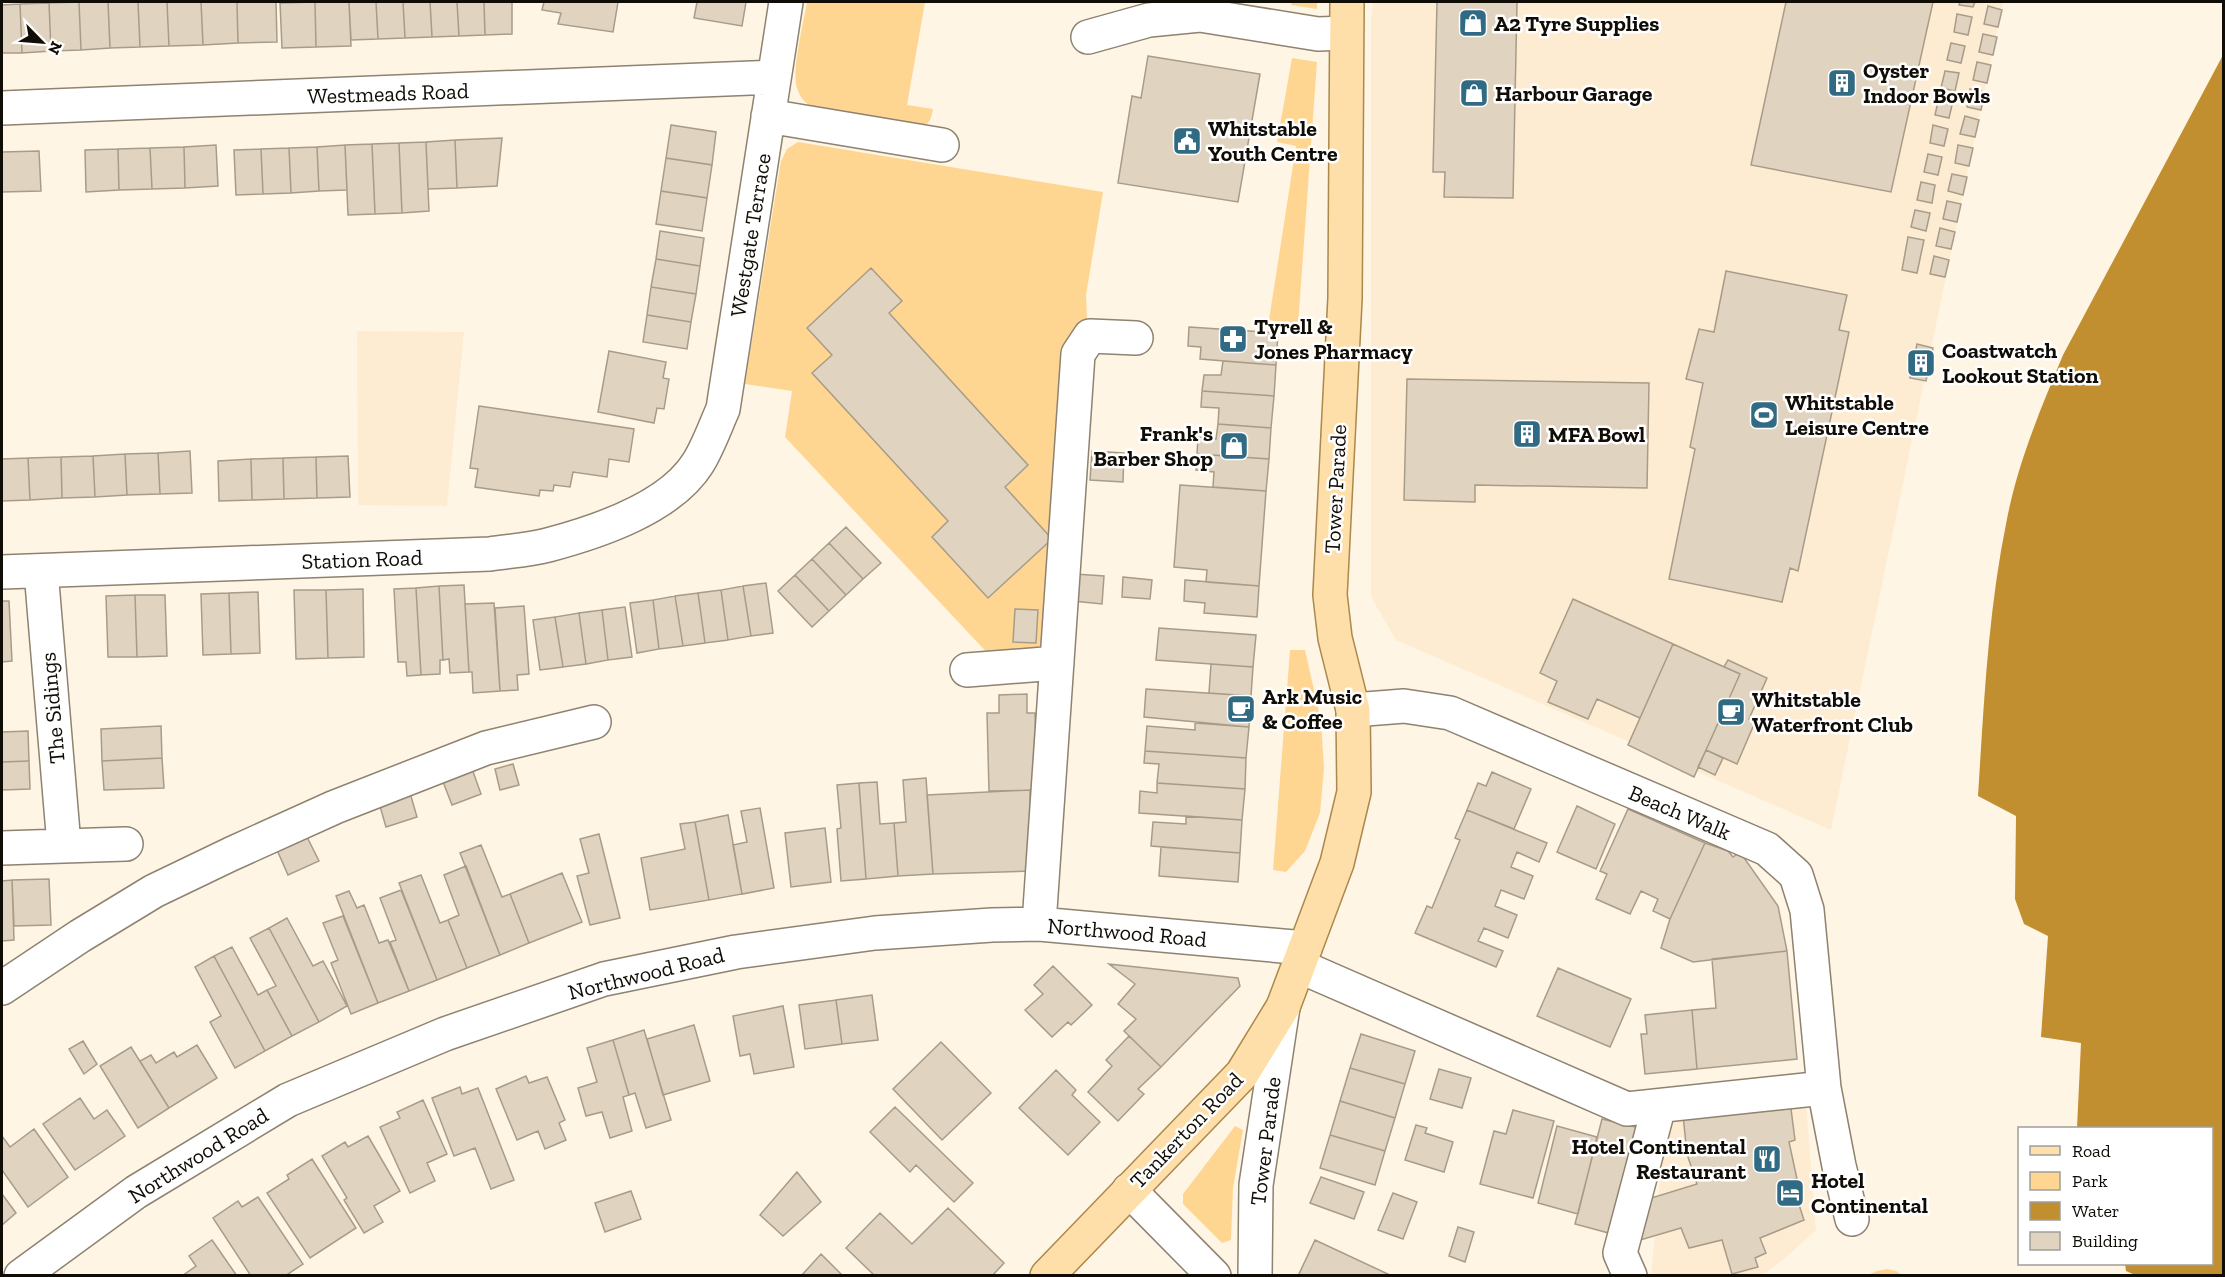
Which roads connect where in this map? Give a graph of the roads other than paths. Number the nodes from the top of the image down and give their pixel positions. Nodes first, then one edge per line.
1 (786, 2) edge
2 (1346, 17) edge
3 (1088, 37) dead end
4 (774, 76) junction
5 (2, 108) edge
6 (768, 116) junction
7 (942, 145) dead end
8 (1136, 338) dead end
9 (698, 464) joint
10 (41, 571) junction
11 (2, 572) edge
12 (1057, 663) junction
13 (967, 670) dead end
14 (1353, 710) junction
15 (594, 722) dead end
16 (126, 844) dead end
17 (63, 846) junction
18 (2, 848) edge
19 (1039, 924) junction
20 (1302, 957) junction
21 (2, 988) edge
22 (1283, 1008) junction
23 (1824, 1088) junction
24 (1659, 1106) junction
25 (1129, 1190) junction
26 (1852, 1219) dead end
27 (1620, 1268) edge
28 (21, 1275) edge
29 (1047, 1275) edge
30 (1214, 1275) edge
31 (1255, 1275) edge

1 - 4 street, Westgate Terrace
2 - 3 street
2 - 14 main road, Tower Parade
4 - 5 street, Westmeads Road
4 - 6 street, Westgate Terrace
6 - 7 street
6 - 9 street, Westgate Terrace
8 - 12 street
9 - 10 street, Station Road
10 - 11 street, Station Road
10 - 17 street, The Sidings
12 - 13 street
12 - 19 street
14 - 20 main road, Tower Parade
14 - 23 street, Beach Walk
15 - 21 street
16 - 17 street
17 - 18 street
19 - 20 street, Northwood Road
19 - 28 street, Northwood Road
20 - 22 main road, Tankerton Road
20 - 24 street
22 - 25 main road, Tankerton Road
22 - 31 street, Tower Parade
23 - 24 street
23 - 26 street, Beach Walk
24 - 27 street
25 - 29 main road, Tankerton Road
25 - 30 street

